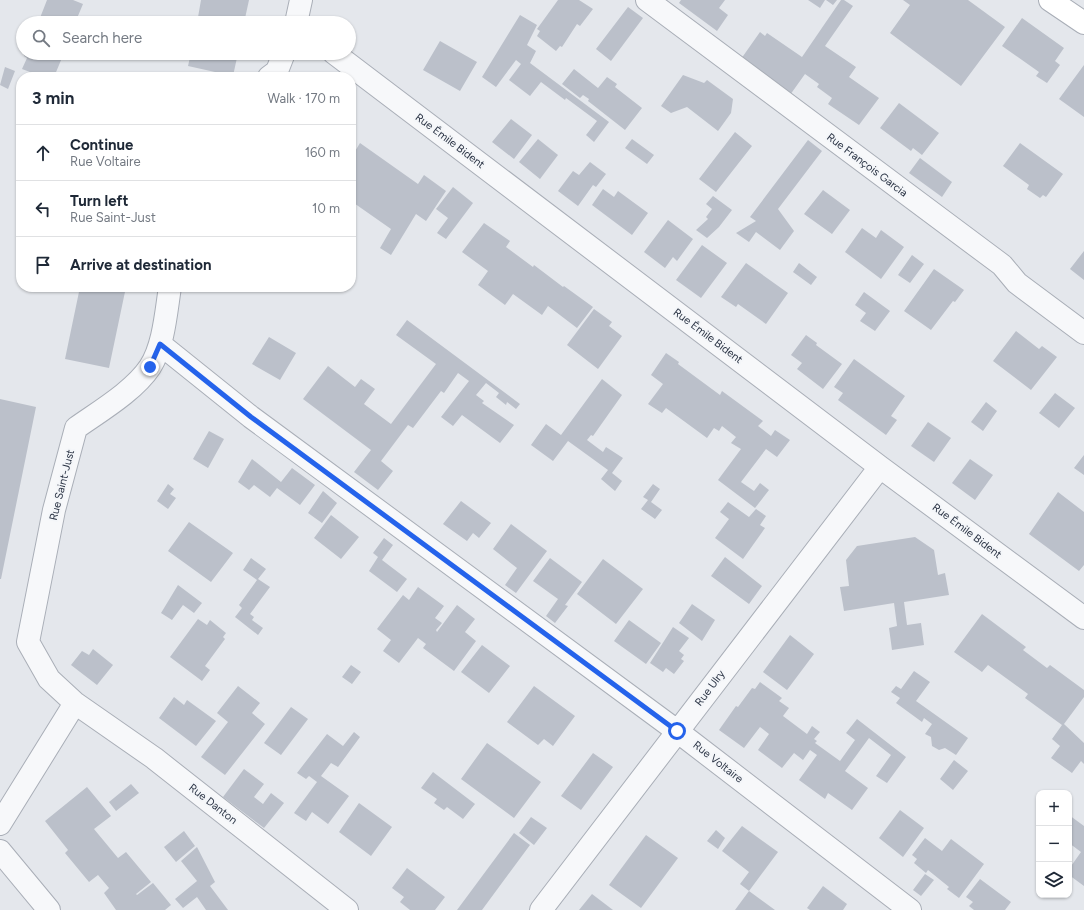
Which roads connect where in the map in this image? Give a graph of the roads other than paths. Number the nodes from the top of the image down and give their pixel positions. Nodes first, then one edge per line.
1 (300, 0) edge
2 (647, 0) edge
3 (1050, 0) edge
4 (297, 16) edge
5 (1084, 23) edge
6 (281, 60) edge
7 (343, 60) edge
8 (275, 72) edge
9 (169, 292) edge
10 (1084, 333) edge
11 (160, 344) junction
12 (880, 466) junction
13 (1084, 618) edge
14 (75, 703) junction
15 (677, 731) junction
16 (0, 824) edge
17 (0, 851) edge
18 (49, 910) edge
19 (347, 910) edge
20 (540, 910) edge
21 (910, 910) edge

1 - 4 street
2 - 10 street, Rue François Garcia
3 - 5 main road
6 - 8 street
7 - 12 street, Rue Émile Bident
9 - 11 street, Rue Saint-Just
11 - 14 street, Rue Saint-Just
11 - 15 street, Rue Voltaire
12 - 13 street, Rue Émile Bident
12 - 15 street, Rue Ulry
14 - 16 street
14 - 19 street, Rue Danton
15 - 20 street, Rue Ulry
15 - 21 street, Rue Voltaire
17 - 18 street

